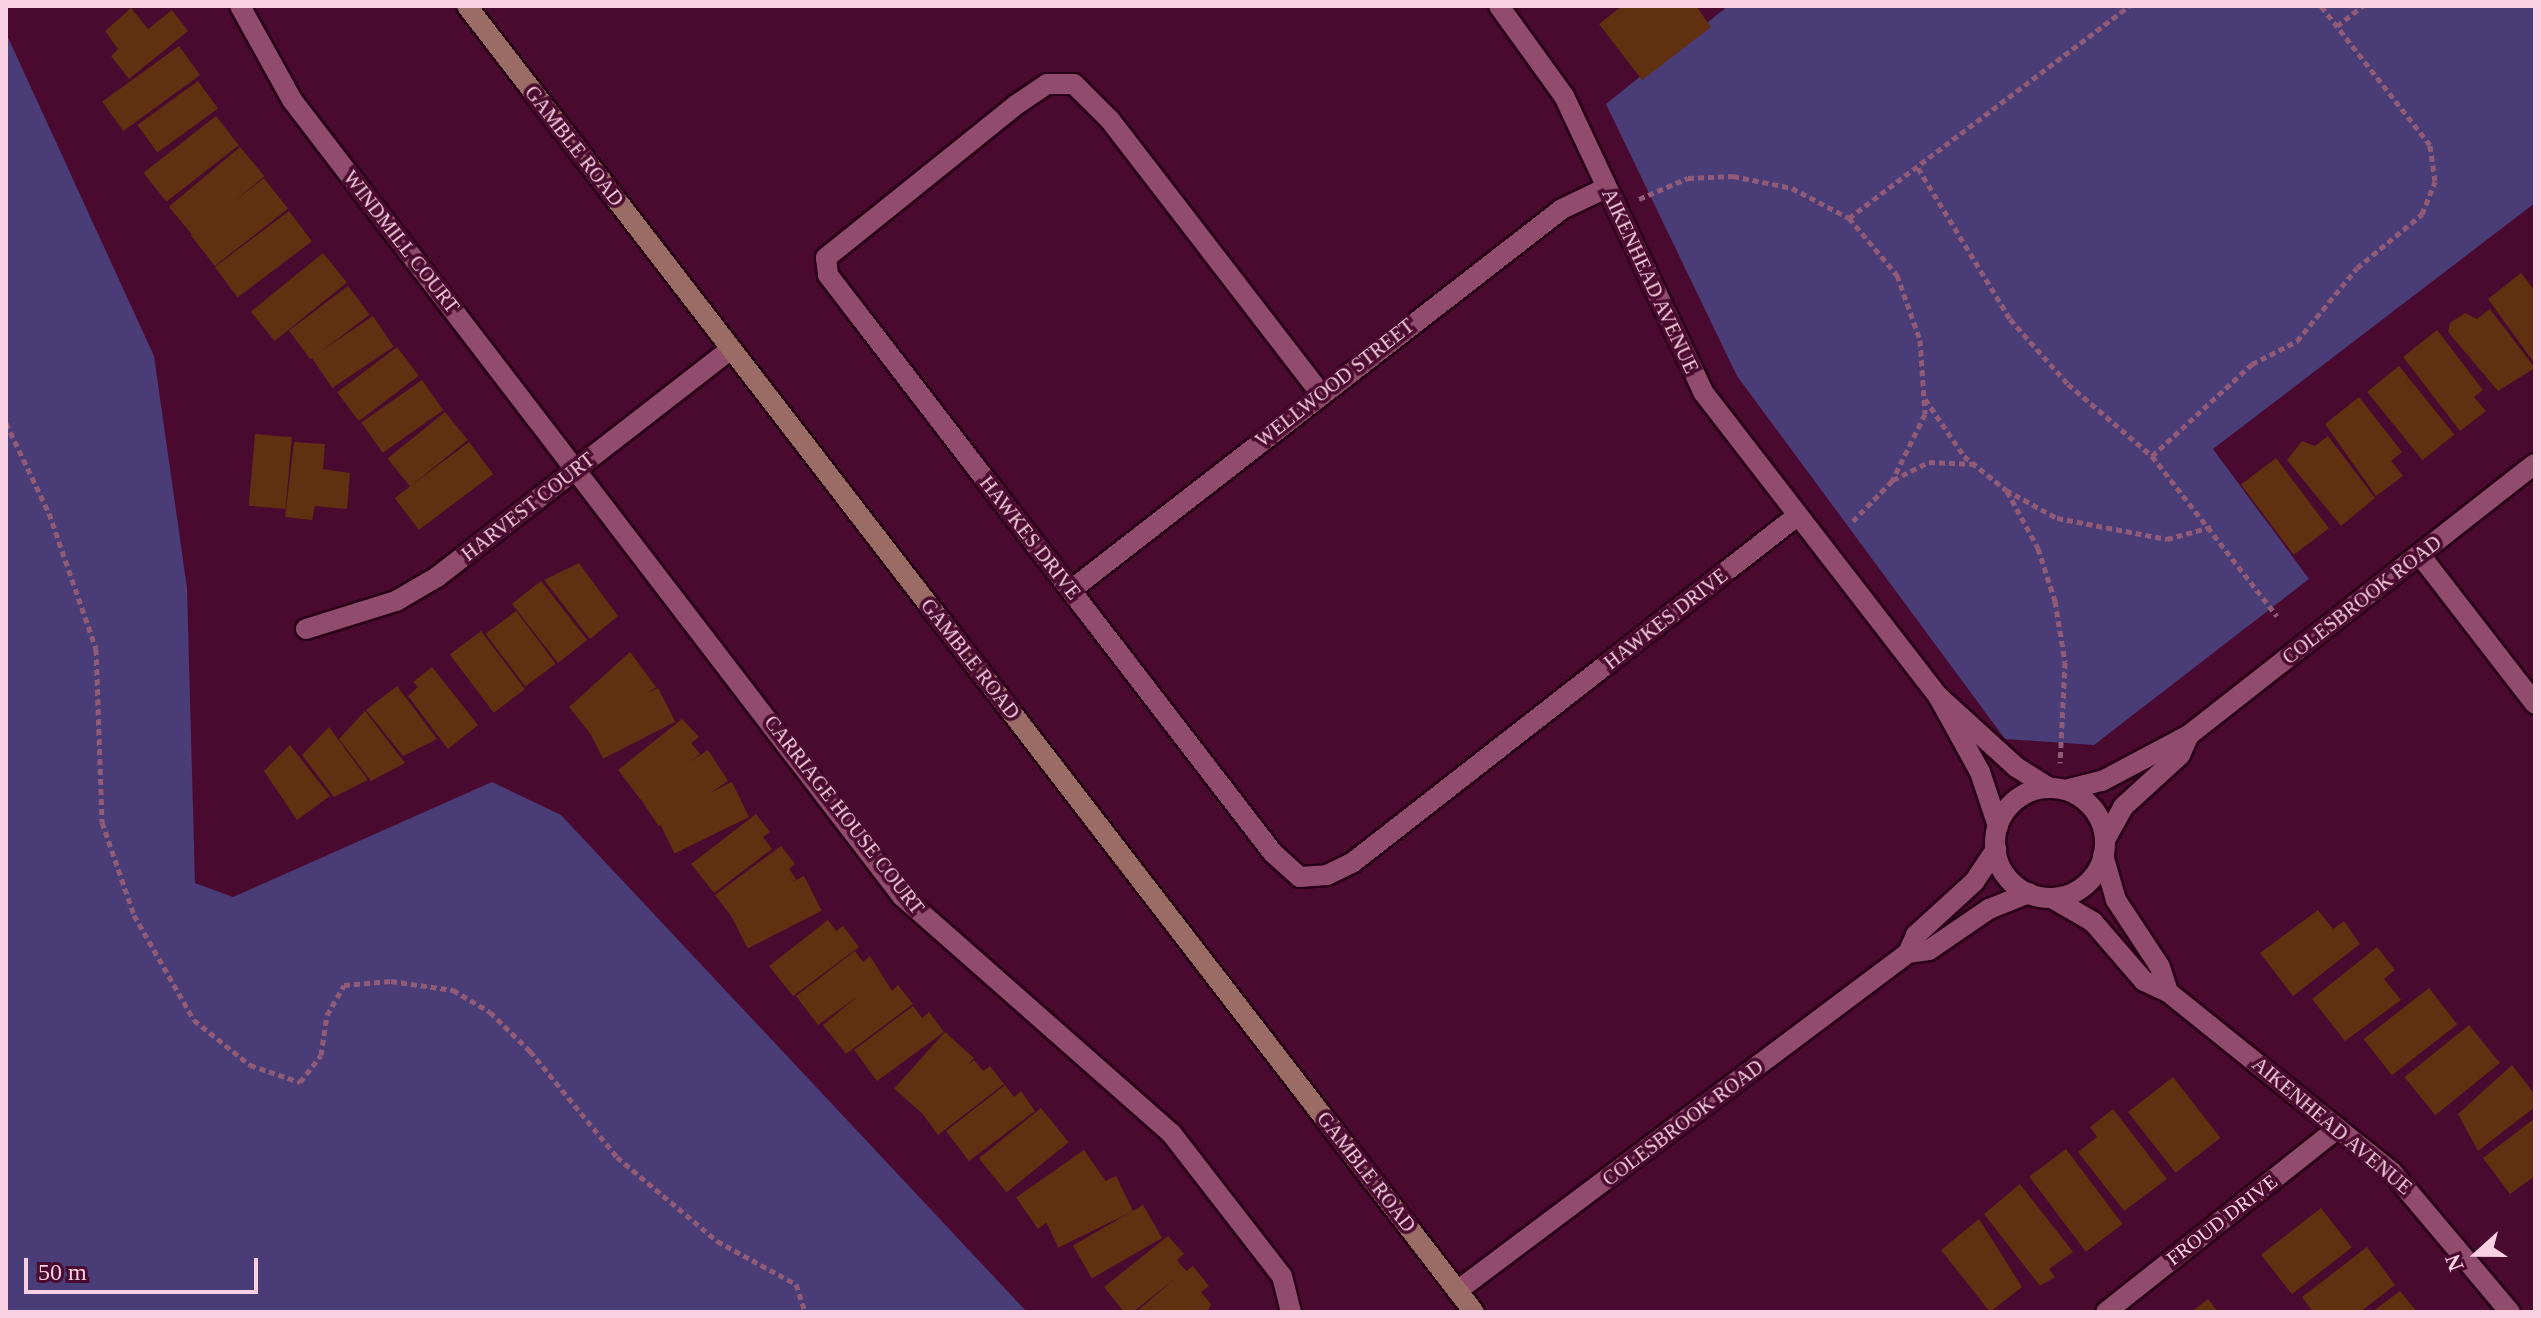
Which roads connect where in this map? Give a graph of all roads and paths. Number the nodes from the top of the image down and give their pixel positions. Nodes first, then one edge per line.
1 (240, 6) edge
2 (467, 6) edge
3 (1499, 6) edge
4 (2129, 6) edge
5 (2321, 6) edge
6 (2363, 6) edge
7 (2337, 26) junction
8 (1918, 168) junction
9 (1606, 188) junction
10 (1638, 199) dead end
11 (1849, 218) junction
12 (731, 349) junction
13 (1321, 394) junction
14 (1924, 398) junction
15 (6, 423) edge
16 (2152, 456) junction
17 (1974, 464) junction
18 (2535, 464) edge
19 (577, 470) junction
20 (1892, 481) junction
21 (2006, 490) junction
22 (1797, 516) junction
23 (1852, 522) dead end
24 (2211, 527) junction
25 (2420, 555) junction
26 (1071, 590) junction
27 (2277, 616) dead end
28 (306, 629) dead end
29 (1938, 696) junction
30 (2535, 704) edge
31 (2189, 735) junction
32 (2060, 763) dead end
33 (2057, 789) junction
34 (1998, 826) junction
35 (2104, 848) junction
36 (1996, 849) junction
37 (2029, 893) junction
38 (2052, 898) junction
39 (1908, 953) junction
40 (2168, 992) junction
41 (2338, 1128) junction
42 (1457, 1291) junction
43 (805, 1312) edge
44 (1291, 1312) edge
45 (1474, 1312) edge
46 (2106, 1312) edge
47 (2510, 1312) edge

1 - 19 street, WINDMILL COURT
2 - 12 main road, GAMBLE ROAD
3 - 9 street, AIKENHEAD AVENUE
4 - 8 path
5 - 7 path
6 - 7 path
7 - 16 path
8 - 11 path
8 - 16 path
9 - 13 street, WELLWOOD STREET
9 - 22 street, AIKENHEAD AVENUE
10 - 11 path
11 - 14 path
12 - 19 street, HARVEST COURT
12 - 42 main road, GAMBLE ROAD
13 - 26 street, WELLWOOD STREET
13 - 26 street, HAWKES DRIVE
14 - 17 path
14 - 20 path
15 - 43 path
16 - 24 path
17 - 20 path
17 - 21 path
18 - 25 street, COLESBROOK ROAD
19 - 28 street, HARVEST COURT
19 - 44 street, CARRIAGE HOUSE COURT
20 - 23 path
21 - 24 path
21 - 32 path
22 - 26 street, HAWKES DRIVE
22 - 29 street, AIKENHEAD AVENUE
24 - 27 path
25 - 30 street
25 - 31 street, COLESBROOK ROAD
29 - 33 street, AIKENHEAD AVENUE
29 - 34 street, AIKENHEAD AVENUE
31 - 33 street, COLESBROOK ROAD
31 - 35 street, COLESBROOK ROAD
33 - 34 street
33 - 35 street
34 - 36 street
35 - 38 street
35 - 40 street, AIKENHEAD AVENUE
36 - 37 street
36 - 39 street, COLESBROOK ROAD
37 - 38 street
37 - 39 street, COLESBROOK ROAD
38 - 40 street, AIKENHEAD AVENUE
39 - 42 street, COLESBROOK ROAD
40 - 41 street, AIKENHEAD AVENUE
41 - 46 street, FROUD DRIVE
41 - 47 street, AIKENHEAD AVENUE
42 - 45 main road, GAMBLE ROAD

